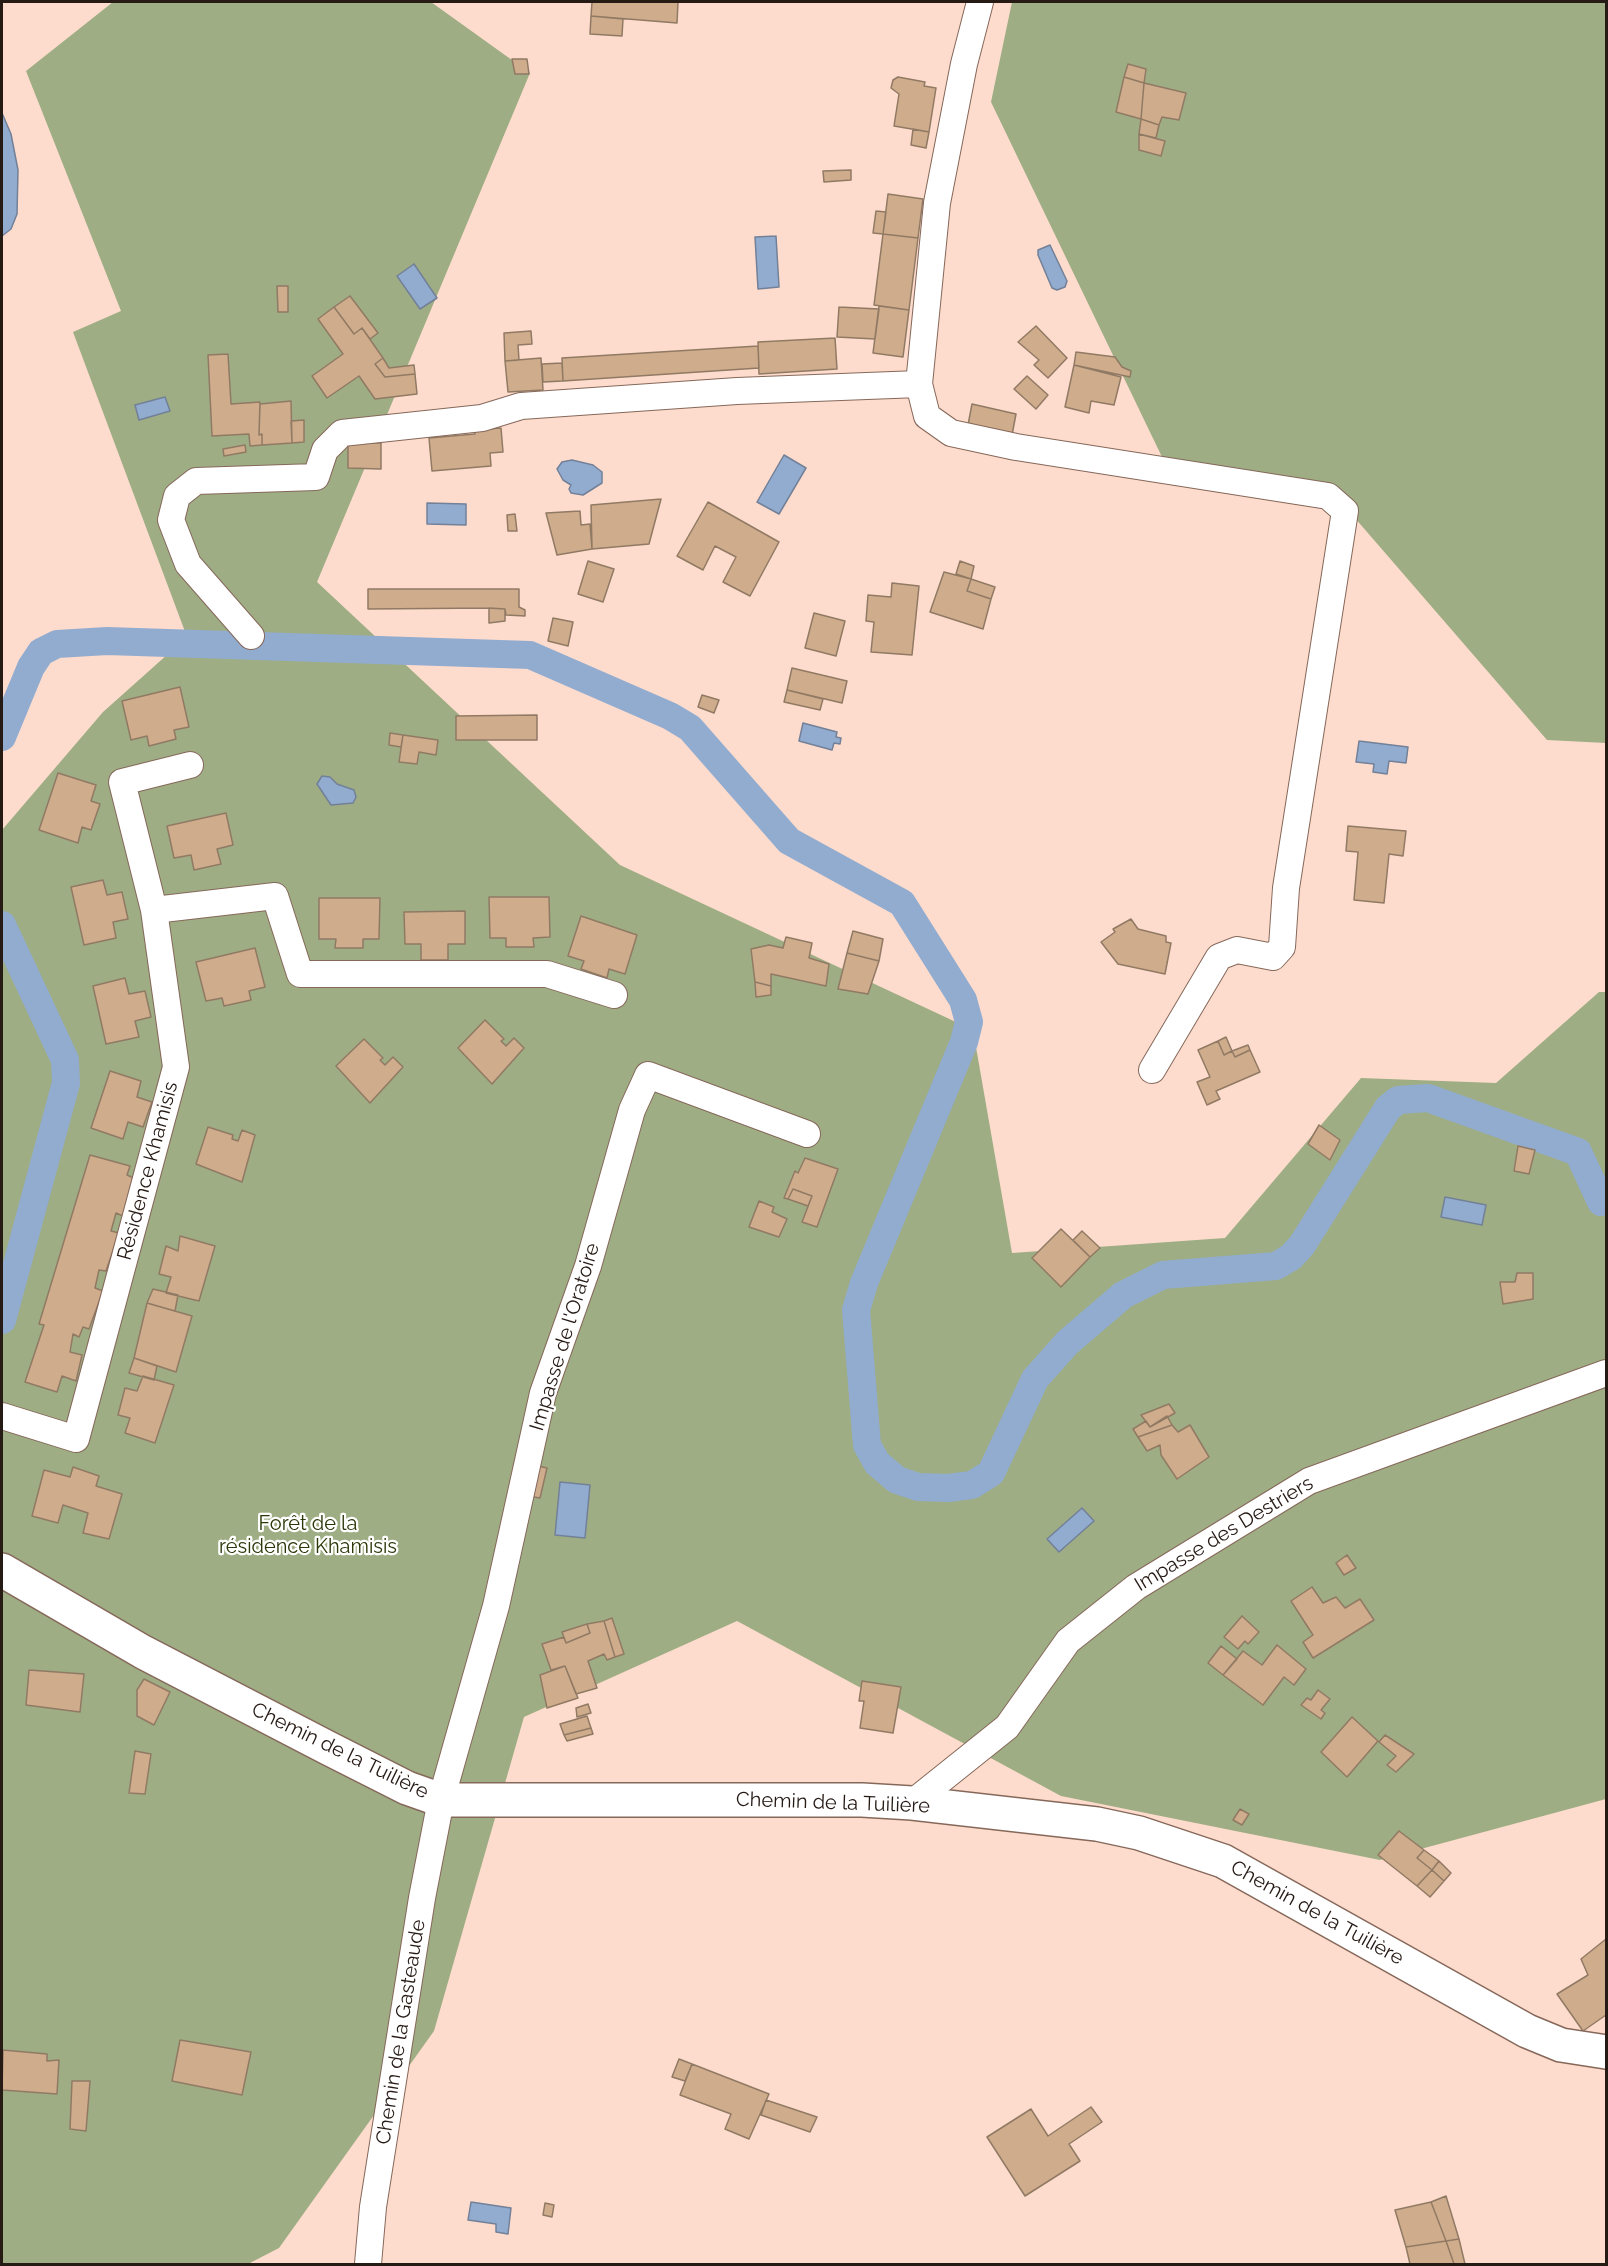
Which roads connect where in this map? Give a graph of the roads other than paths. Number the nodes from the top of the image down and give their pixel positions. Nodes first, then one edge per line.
1 (980, 2) edge
2 (919, 384) junction
3 (251, 636) dead end
4 (190, 765) dead end
5 (154, 910) junction
6 (614, 995) dead end
7 (1152, 1070) dead end
8 (807, 1134) dead end
9 (1606, 1373) edge
10 (2, 1416) edge
11 (2, 1551) edge
12 (2, 1570) edge
13 (54, 1600) junction
14 (441, 1800) junction
15 (912, 1803) junction
16 (1606, 2052) edge
17 (368, 2265) edge

1 - 2 street
2 - 3 street
2 - 7 street
4 - 5 street
5 - 6 street
5 - 10 street, Résidence Khamisis
8 - 14 street, Impasse de l'Oratoire
9 - 15 street, Impasse des Destriers
11 - 13 street
12 - 13 street
13 - 14 street, Chemin de la Tuilière
14 - 15 street, Chemin de la Tuilière
14 - 17 street, Chemin de la Gasteaude
15 - 16 street, Chemin de la Tuilière

